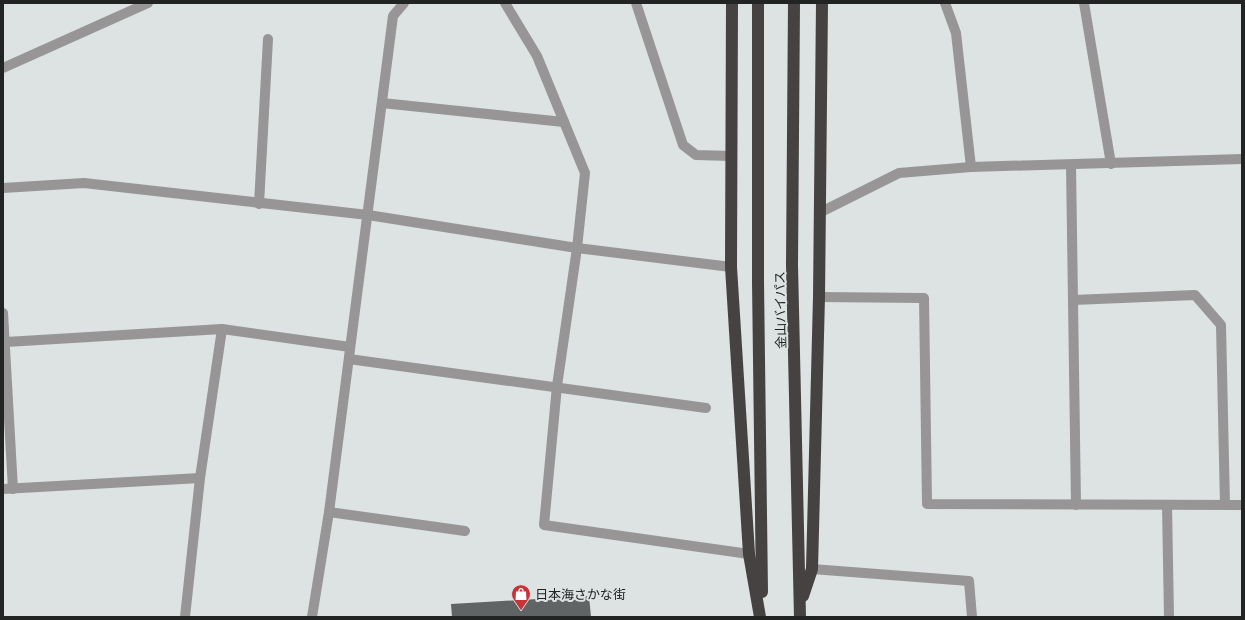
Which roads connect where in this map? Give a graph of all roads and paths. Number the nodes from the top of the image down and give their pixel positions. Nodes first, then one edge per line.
1 (148, 3) edge
2 (404, 3) edge
3 (505, 3) edge
4 (636, 3) edge
5 (732, 3) edge
6 (758, 3) edge
7 (794, 3) edge
8 (822, 3) edge
9 (945, 3) edge
10 (1084, 3) edge
11 (268, 39) dead end
12 (3, 68) edge
13 (382, 103) junction
14 (564, 122) junction
15 (731, 156) junction
16 (1242, 160) edge
17 (1111, 164) junction
18 (1071, 165) junction
19 (971, 167) junction
20 (3, 188) edge
21 (259, 204) junction
22 (820, 213) junction
23 (368, 215) junction
24 (577, 248) junction
25 (731, 267) junction
26 (819, 297) junction
27 (1073, 300) junction
28 (3, 312) edge
29 (222, 329) junction
30 (6, 342) junction
31 (350, 347) junction
32 (349, 358) junction
33 (557, 386) junction
34 (706, 408) dead end
35 (200, 478) junction
36 (8, 489) edge
37 (1076, 505) junction
38 (1167, 505) junction
39 (1225, 505) junction
40 (1242, 505) edge
41 (329, 512) junction
42 (465, 530) dead end
43 (749, 554) junction
44 (812, 569) junction
45 (800, 611) edge
46 (185, 617) edge
47 (312, 617) edge
48 (761, 617) edge
49 (972, 617) edge
50 (1169, 617) edge

1 - 12 street
2 - 13 street
3 - 14 street
4 - 15 street
5 - 15 highway
6 - 48 highway, 金山バイパス
7 - 45 highway, 金山バイパス
8 - 22 highway
9 - 19 street
10 - 17 street
11 - 21 street
13 - 14 street
13 - 23 street
14 - 24 street
15 - 25 highway
16 - 17 street
17 - 18 street
18 - 19 street
18 - 27 street
19 - 22 street
20 - 21 street
21 - 23 street
22 - 26 highway
23 - 24 street
23 - 31 street
24 - 25 street
24 - 33 street
25 - 43 highway
26 - 37 street
26 - 44 highway
27 - 37 street
27 - 39 street
28 - 30 street
29 - 30 street
29 - 31 street
29 - 35 street
30 - 36 street
31 - 32 street
32 - 33 street
32 - 41 street
33 - 34 street
33 - 43 street
35 - 36 street
35 - 46 street
37 - 38 street
38 - 39 street
38 - 50 street
39 - 40 street
41 - 42 street
41 - 47 street
43 - 48 highway
44 - 45 highway
44 - 49 street

